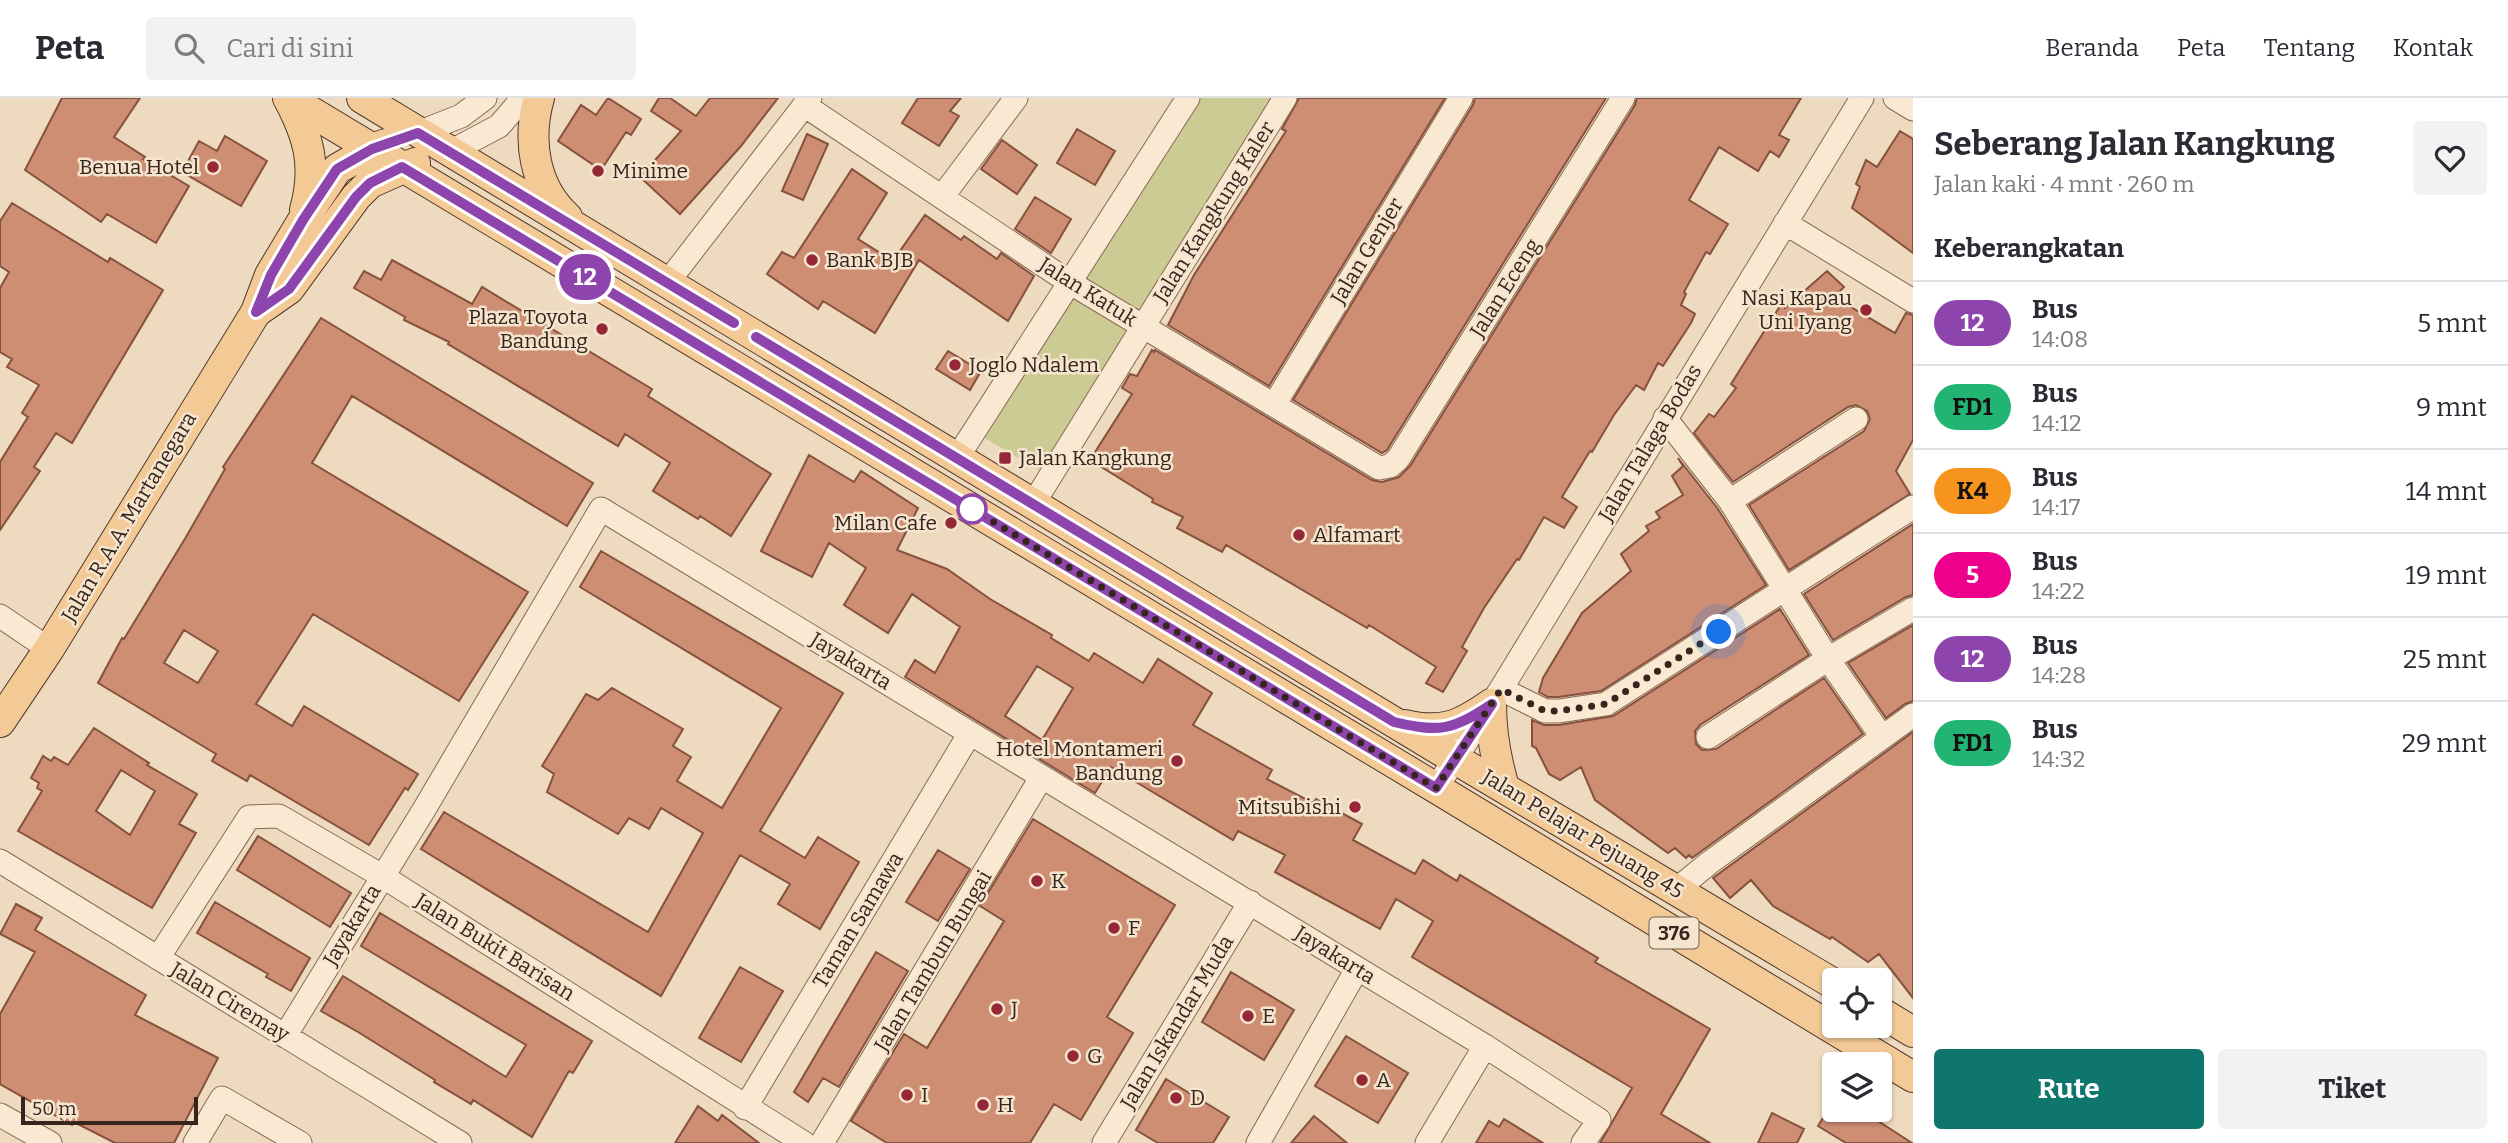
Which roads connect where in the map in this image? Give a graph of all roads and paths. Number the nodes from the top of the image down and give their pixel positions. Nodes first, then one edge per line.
1 (288, 98) edge
2 (362, 98) edge
3 (485, 98) edge
4 (523, 98) edge
5 (538, 98) edge
6 (1016, 98) edge
7 (1188, 98) edge
8 (1285, 98) edge
9 (1461, 98) edge
10 (1623, 98) edge
11 (1862, 98) edge
12 (1895, 98) edge
13 (807, 102) edge
14 (1913, 109) edge
15 (418, 133) junction
16 (372, 149) junction
17 (450, 152) junction
18 (402, 167) junction
19 (942, 197) junction
20 (303, 220) junction
21 (1784, 223) junction
22 (582, 232) junction
23 (1069, 282) junction
24 (667, 283) junction
25 (1913, 302) edge
26 (256, 312) junction
27 (1142, 327) junction
28 (1274, 405) junction
29 (1665, 418) junction
30 (1856, 419) dead end
31 (957, 458) junction
32 (1379, 468) joint
33 (1730, 501) junction
34 (1033, 504) junction
35 (1913, 507) edge
36 (1786, 589) junction
37 (1913, 609) edge
38 (0, 615) edge
39 (49, 649) junction
40 (1828, 659) junction
41 (1496, 696) junction
42 (1913, 715) edge
43 (0, 722) edge
44 (1394, 722) junction
45 (970, 733) junction
46 (1708, 737) dead end
47 (1882, 737) junction
48 (1454, 758) junction
49 (1041, 778) junction
50 (1504, 787) junction
51 (1436, 788) junction
52 (0, 861) edge
53 (382, 876) junction
54 (1676, 890) junction
55 (1250, 902) junction
56 (158, 958) junction
57 (1357, 969) junction
58 (1822, 977) edge
59 (1892, 1019) edge
60 (1913, 1032) edge
61 (285, 1036) junction
62 (1485, 1046) junction
63 (1913, 1077) edge
64 (745, 1108) junction
65 (0, 1115) edge
66 (50, 1143) edge
67 (194, 1143) edge
68 (300, 1143) edge
69 (460, 1143) edge
70 (804, 1143) edge
71 (822, 1143) edge
72 (1104, 1143) edge
73 (1258, 1143) edge
74 (1427, 1143) edge
75 (1583, 1143) edge

1 - 16 main road, Jalan Pelajar Pejuang 45 / 376
1 - 20 main road
2 - 15 main road, Jalan Pelajar Pejuang 45 / 376
3 - 15 street
4 - 17 street
5 - 22 main road
6 - 19 street
7 - 23 street
8 - 27 street, Jalan Kangkung Kaler
9 - 28 street, Jalan Genjer
10 - 32 street, Jalan Eceng
11 - 21 street, Jalan Talaga Bodas
12 - 14 street
13 - 19 street, Jalan Katuk
13 - 24 street
15 - 16 main road, Jalan R.A.A. Martanegara
15 - 17 main road, Jalan Pelajar Pejuang 45 / 376
16 - 18 main road, Jalan Pelajar Pejuang 45 / 376
16 - 20 main road, Jalan R.A.A. Martanegara
17 - 18 main road, Jalan R.A.A. Martanegara
17 - 22 main road, Jalan Pelajar Pejuang 45 / 376
18 - 26 main road, Jalan R.A.A. Martanegara
18 - 51 main road, Jalan Pelajar Pejuang 45 / 376
19 - 23 street, Jalan Katuk
20 - 26 main road, Jalan R.A.A. Martanegara
21 - 25 street
21 - 29 street, Jalan Talaga Bodas
22 - 24 main road, Jalan Pelajar Pejuang 45 / 376
23 - 27 street, Jalan Katuk
23 - 31 street
24 - 31 main road, Jalan Pelajar Pejuang 45 / 376
26 - 39 main road, Jalan R.A.A. Martanegara
27 - 28 street, Jalan Katuk
27 - 34 street, Jalan Kangkung Kaler
28 - 32 street, Jalan Katuk
29 - 33 street
29 - 41 street, Jalan Talaga Bodas
30 - 33 street
31 - 34 main road, Jalan Pelajar Pejuang 45 / 376
33 - 36 street
34 - 44 main road, Jalan Pelajar Pejuang 45 / 376
35 - 36 street
36 - 40 street
36 - 41 street
37 - 40 street
38 - 39 street
39 - 43 main road, Jalan R.A.A. Martanegara
40 - 46 street
40 - 47 street
41 - 44 main road
41 - 48 street, Jalan Talaga Bodas
41 - 50 main road
42 - 47 street
44 - 48 main road, Jalan Pelajar Pejuang 45 / 376
45 - 49 street, Jayakarta
45 - 53 street, Jayakarta
45 - 64 street, Taman Samawa
47 - 54 street
48 - 50 main road, Jalan Pelajar Pejuang 45 / 376
48 - 51 street, Jalan Talaga Bodas
49 - 55 street, Jayakarta
49 - 71 street, Jalan Tambun Bungai
50 - 54 main road, Jalan Pelajar Pejuang 45 / 376
51 - 63 main road, Jalan Pelajar Pejuang 45 / 376
52 - 56 street, Jalan Ciremay
53 - 56 street, Jalan Bukit Barisan
53 - 61 street, Jayakarta
53 - 64 street, Jalan Bukit Barisan
54 - 58 main road, Jalan Pelajar Pejuang 45 / 376
55 - 57 street, Jayakarta
55 - 72 street, Jalan Iskandar Muda
56 - 61 street, Jalan Ciremay
57 - 62 street, Jayakarta
57 - 73 street
59 - 60 main road
61 - 69 street, Jalan Ciremay
62 - 74 street
62 - 75 street, Jayakarta
64 - 70 street, Jalan Bukit Barisan
65 - 66 street
67 - 68 street

